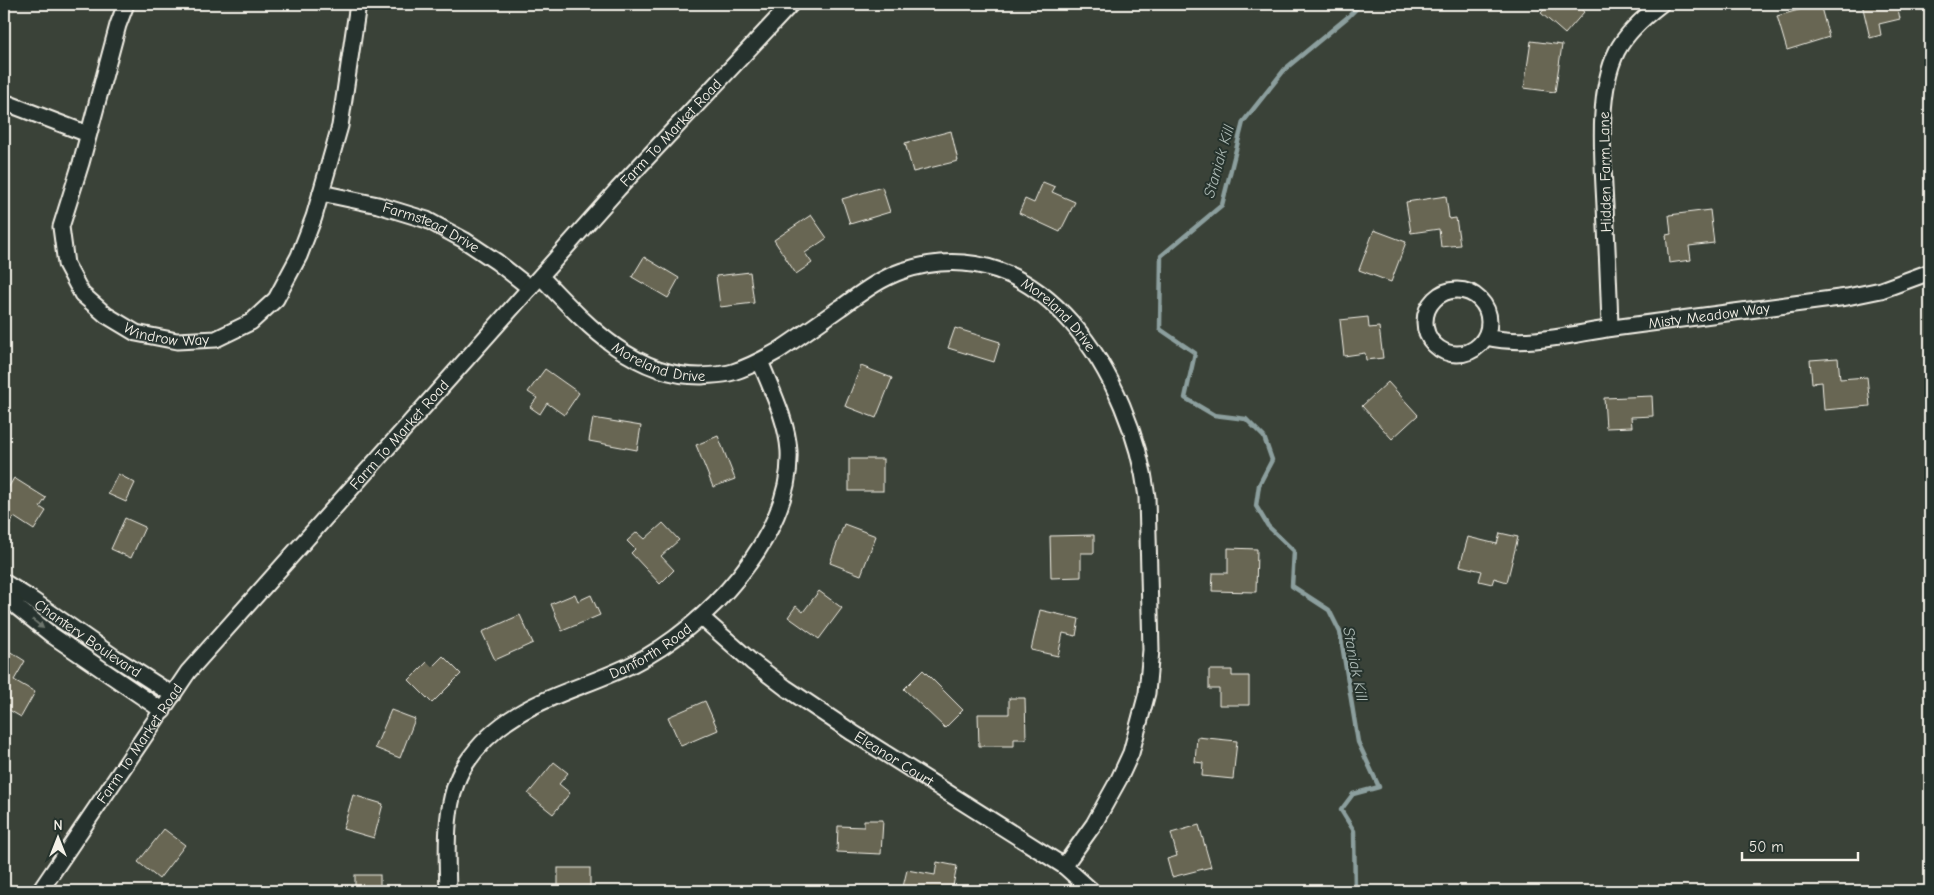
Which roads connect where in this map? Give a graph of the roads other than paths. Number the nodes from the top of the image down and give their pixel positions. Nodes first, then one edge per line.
1 (126, 4) edge
2 (358, 4) edge
3 (791, 4) edge
4 (1661, 4) edge
5 (4, 102) edge
6 (88, 134) junction
7 (321, 193) junction
8 (1930, 272) edge
9 (541, 277) junction
10 (530, 288) junction
11 (1610, 328) junction
12 (1486, 337) junction
13 (760, 361) junction
14 (4, 582) edge
15 (4, 590) edge
16 (701, 617) junction
17 (173, 695) junction
18 (162, 711) junction
19 (1064, 866) junction
20 (40, 891) edge
21 (448, 891) edge
22 (1092, 891) edge

1 - 6 street, Windrow Way
2 - 7 street, Windrow Way
3 - 9 street, Farm To Market Road
4 - 11 street, Hidden Farm Lane
5 - 6 street
6 - 7 street, Windrow Way
7 - 10 street, Farmstead Drive
8 - 11 street, Misty Meadow Way
9 - 10 street, Farm To Market Road
9 - 13 street, Moreland Drive
10 - 17 street, Farm To Market Road
11 - 12 street, Misty Meadow Way
12 - 12 street
13 - 16 street, Danforth Road
13 - 19 street, Moreland Drive
14 - 17 street, Chantery Boulevard
15 -> 18 street, Chantery Boulevard
16 - 19 street, Eleanor Court
16 - 21 street, Danforth Road
17 - 18 street, Farm To Market Road
18 - 20 street, Farm To Market Road
19 - 22 street, Eleanor Court

